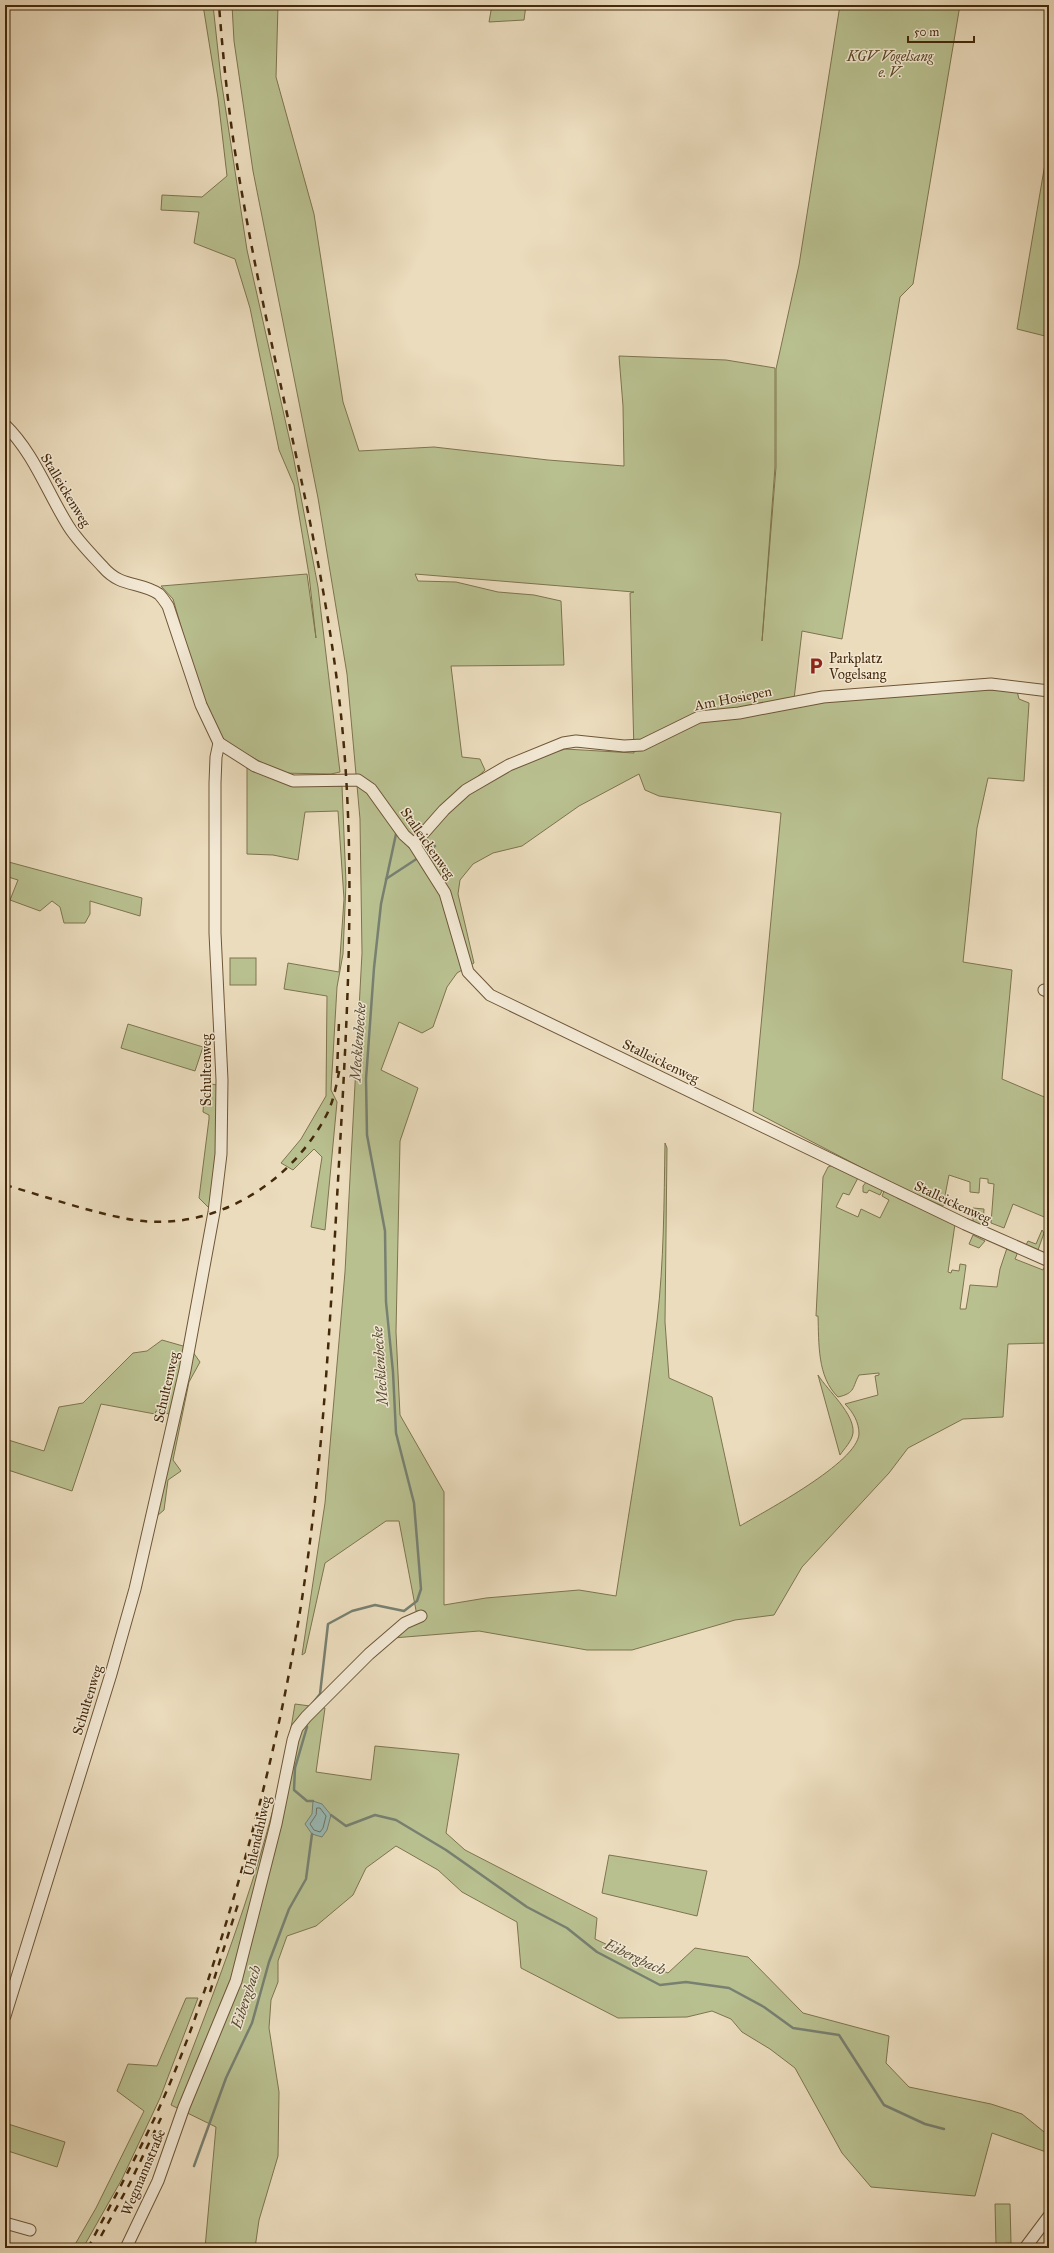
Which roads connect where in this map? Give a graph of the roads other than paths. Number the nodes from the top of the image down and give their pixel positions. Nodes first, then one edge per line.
1 (5, 425) edge
2 (1049, 691) edge
3 (219, 743) junction
4 (419, 852) junction
5 (1049, 1261) edge
6 (421, 1616) dead end
7 (5, 2016) edge
8 (184, 2107) joint
9 (1049, 2216) edge
10 (5, 2223) edge
11 (30, 2230) dead end
12 (126, 2248) edge
13 (1024, 2248) edge

1 - 3 street, Stalleickenweg
2 - 4 street, Am Hosiepen
3 - 4 street, Stalleickenweg
3 - 7 street, Schultenweg
4 - 5 street, Stalleickenweg
6 - 8 street, Uhlendahlweg
8 - 12 street, Wegmannstraße
9 - 13 street
10 - 11 street

